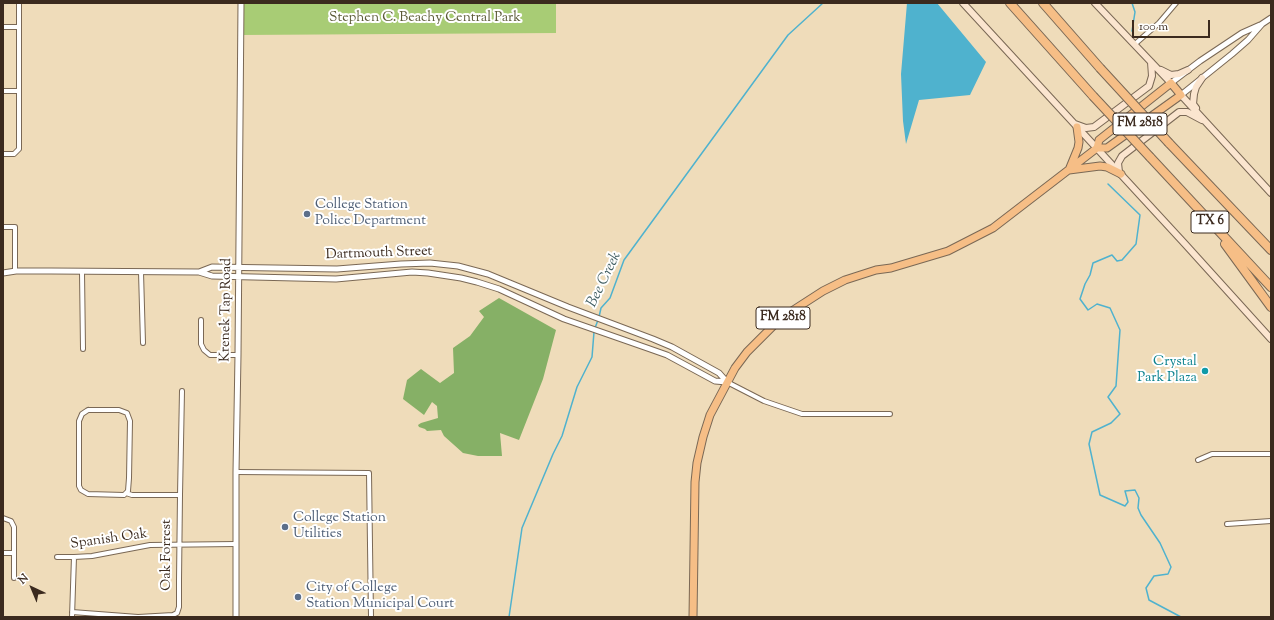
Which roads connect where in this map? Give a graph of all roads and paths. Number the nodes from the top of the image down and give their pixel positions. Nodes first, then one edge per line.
1 (19, 3) edge
2 (241, 3) edge
3 (963, 3) edge
4 (1010, 3) edge
5 (1043, 3) edge
6 (1096, 3) edge
7 (1176, 3) edge
8 (1271, 18) edge
9 (1262, 24) junction
10 (3, 27) edge
11 (19, 27) junction
12 (1135, 44) junction
13 (1151, 62) junction
14 (1158, 69) junction
15 (1188, 70) junction
16 (1202, 78) junction
17 (1171, 83) junction
18 (3, 91) edge
19 (19, 91) junction
20 (1181, 95) junction
21 (1201, 116) junction
22 (1207, 123) junction
23 (1076, 125) junction
24 (1097, 148) junction
25 (3, 154) edge
26 (1069, 170) junction
27 (1120, 173) junction
28 (1271, 193) edge
29 (1205, 216) junction
30 (3, 227) edge
31 (1271, 250) edge
32 (239, 267) junction
33 (15, 271) junction
34 (3, 272) edge
35 (82, 272) junction
36 (141, 272) junction
37 (199, 272) junction
38 (239, 277) junction
39 (1271, 287) edge
40 (1271, 307) edge
41 (201, 320) dead end
42 (1271, 339) edge
43 (143, 343) dead end
44 (83, 349) dead end
45 (238, 355) junction
46 (727, 382) junction
47 (182, 391) dead end
48 (890, 414) dead end
49 (1271, 454) edge
50 (1198, 460) dead end
51 (236, 472) junction
52 (126, 493) junction
53 (180, 495) junction
54 (3, 518) edge
55 (1271, 521) edge
56 (1228, 524) dead end
57 (179, 544) junction
58 (236, 544) junction
59 (3, 553) edge
60 (14, 553) junction
61 (57, 557) dead end
62 (74, 557) junction
63 (14, 578) dead end
64 (72, 614) edge
65 (156, 617) edge
66 (236, 617) edge
67 (371, 617) edge
68 (693, 617) edge

1 - 11 street
2 - 32 street, Krenek Tap Road
3 - 23 main road
4 - 29 highway, TX 6, bridge
5 - 31 highway, TX 6, bridge
6 - 12 main road
7 - 12 street
8 - 9 street
9 - 15 street
9 - 16 street
10 - 11 street
11 - 19 street
12 - 13 main road
13 - 14 main road
13 - 23 main road
14 - 15 main road
14 - 17 main road
15 - 17 street
16 - 20 street
16 - 21 main road
17 - 20 main road
17 - 24 main road, FM 2818
18 - 19 street
19 - 25 street
20 - 21 main road
20 - 24 main road, FM 2818
21 - 22 main road
22 - 27 main road
22 - 28 main road
23 - 24 main road
23 - 26 main road
24 - 26 main road, FM 2818
24 - 27 main road
26 - 27 main road
26 - 46 main road, FM 2818
27 - 42 main road
29 - 39 highway, TX 6
29 - 40 highway
30 - 33 street
32 - 37 street, Dartmouth Street
32 - 38 street, Krenek Tap Road
32 - 46 street, Dartmouth Street
33 - 34 street, Dartmouth Street
33 - 35 street, Dartmouth Street
35 - 36 street, Dartmouth Street
35 - 44 street
36 - 37 street, Dartmouth Street
36 - 43 street
37 - 38 street, Dartmouth Street
38 - 45 street, Krenek Tap Road
38 - 46 street, Dartmouth Street
41 - 45 street
45 - 51 street, Krenek Tap Road
46 - 48 street, Dartmouth Street
46 - 68 main road, FM 2818
47 - 53 street, Oak Forrest
49 - 50 street
51 - 58 street, Krenek Tap Road
51 - 67 street
52 - 52 street
52 - 53 street
53 - 57 street, Oak Forrest
54 - 60 street
55 - 56 street
57 - 58 street, Spanish Oak
57 - 62 street, Spanish Oak
57 - 65 street, Oak Forrest
58 - 66 street, Krenek Tap Road
59 - 60 street
60 - 63 street
61 - 62 street, Spanish Oak
62 - 64 street
64 - 65 street, Oak Forrest

